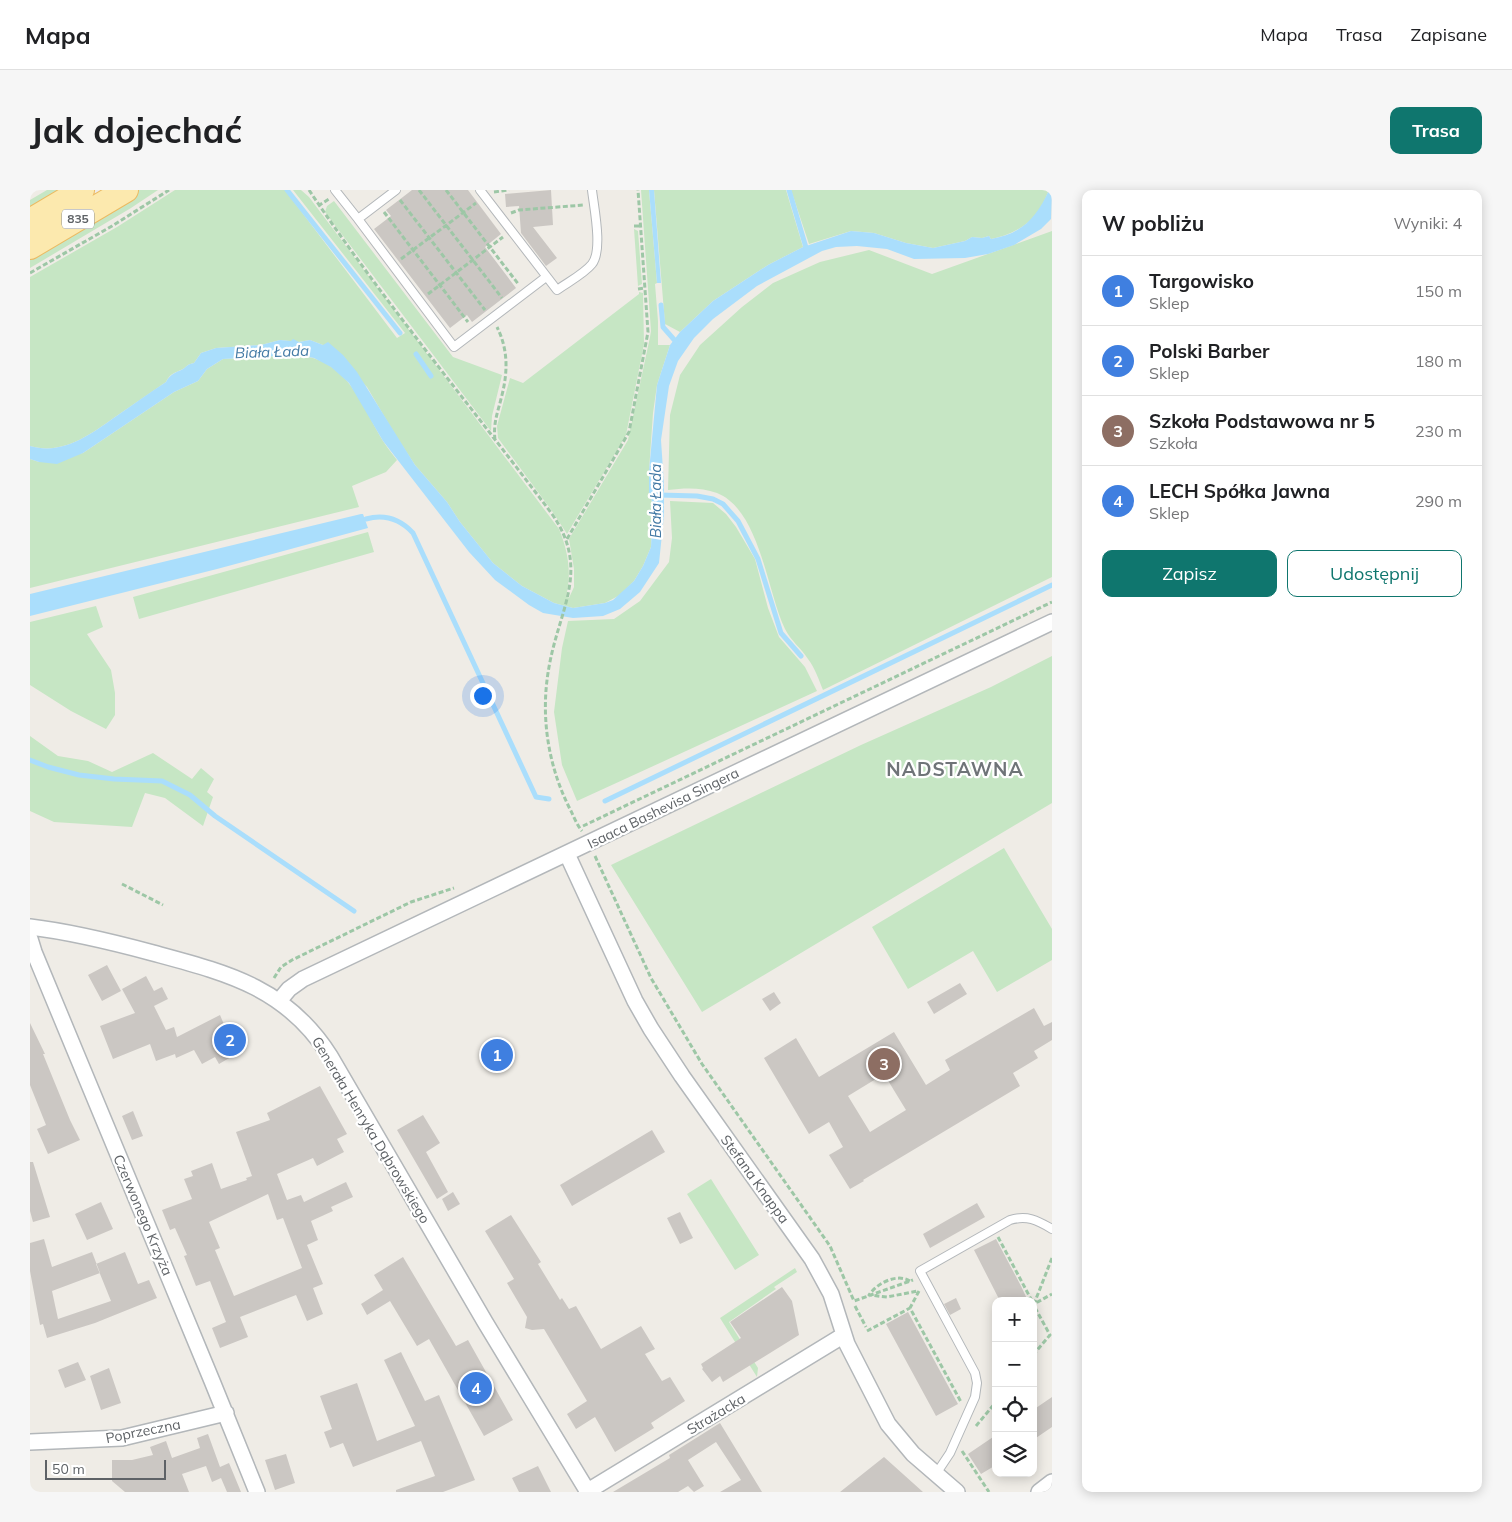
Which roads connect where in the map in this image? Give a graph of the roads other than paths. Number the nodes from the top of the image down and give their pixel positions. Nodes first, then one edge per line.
1 (82, 190) edge
2 (126, 190) edge
3 (335, 190) edge
4 (592, 190) edge
5 (395, 191) edge
6 (483, 193) edge
7 (358, 219) junction
8 (30, 221) edge
9 (30, 247) edge
10 (546, 277) junction
11 (1052, 622) edge
12 (567, 854) junction
13 (30, 927) edge
14 (30, 939) edge
15 (278, 1001) junction
16 (1052, 1229) edge
17 (844, 1336) junction
18 (226, 1413) junction
19 (30, 1442) edge
20 (936, 1474) junction
21 (1052, 1482) edge
22 (256, 1492) edge
23 (588, 1492) edge
24 (957, 1492) edge
25 (1039, 1492) edge

1 - 8 main road, 835
2 - 9 main road, 835
3 - 7 lane
4 - 10 lane
5 - 7 lane
6 - 10 lane
7 - 10 lane
11 - 12 street, Isaaca Bashevisa Singera
12 - 15 street, Isaaca Bashevisa Singera
12 - 17 street, Stefana Knappa
13 - 15 street, Generała Henryka Dąbrowskiego
14 - 18 street, Czerwonego Krzyża
15 - 23 street, Generała Henryka Dąbrowskiego
16 - 20 lane
17 - 20 street, Stefana Knappa
17 - 23 street, Strażacka
18 - 19 street, Poprzeczna
18 - 22 street, Czerwonego Krzyża
20 - 24 street, Stefana Knappa
21 - 25 street

